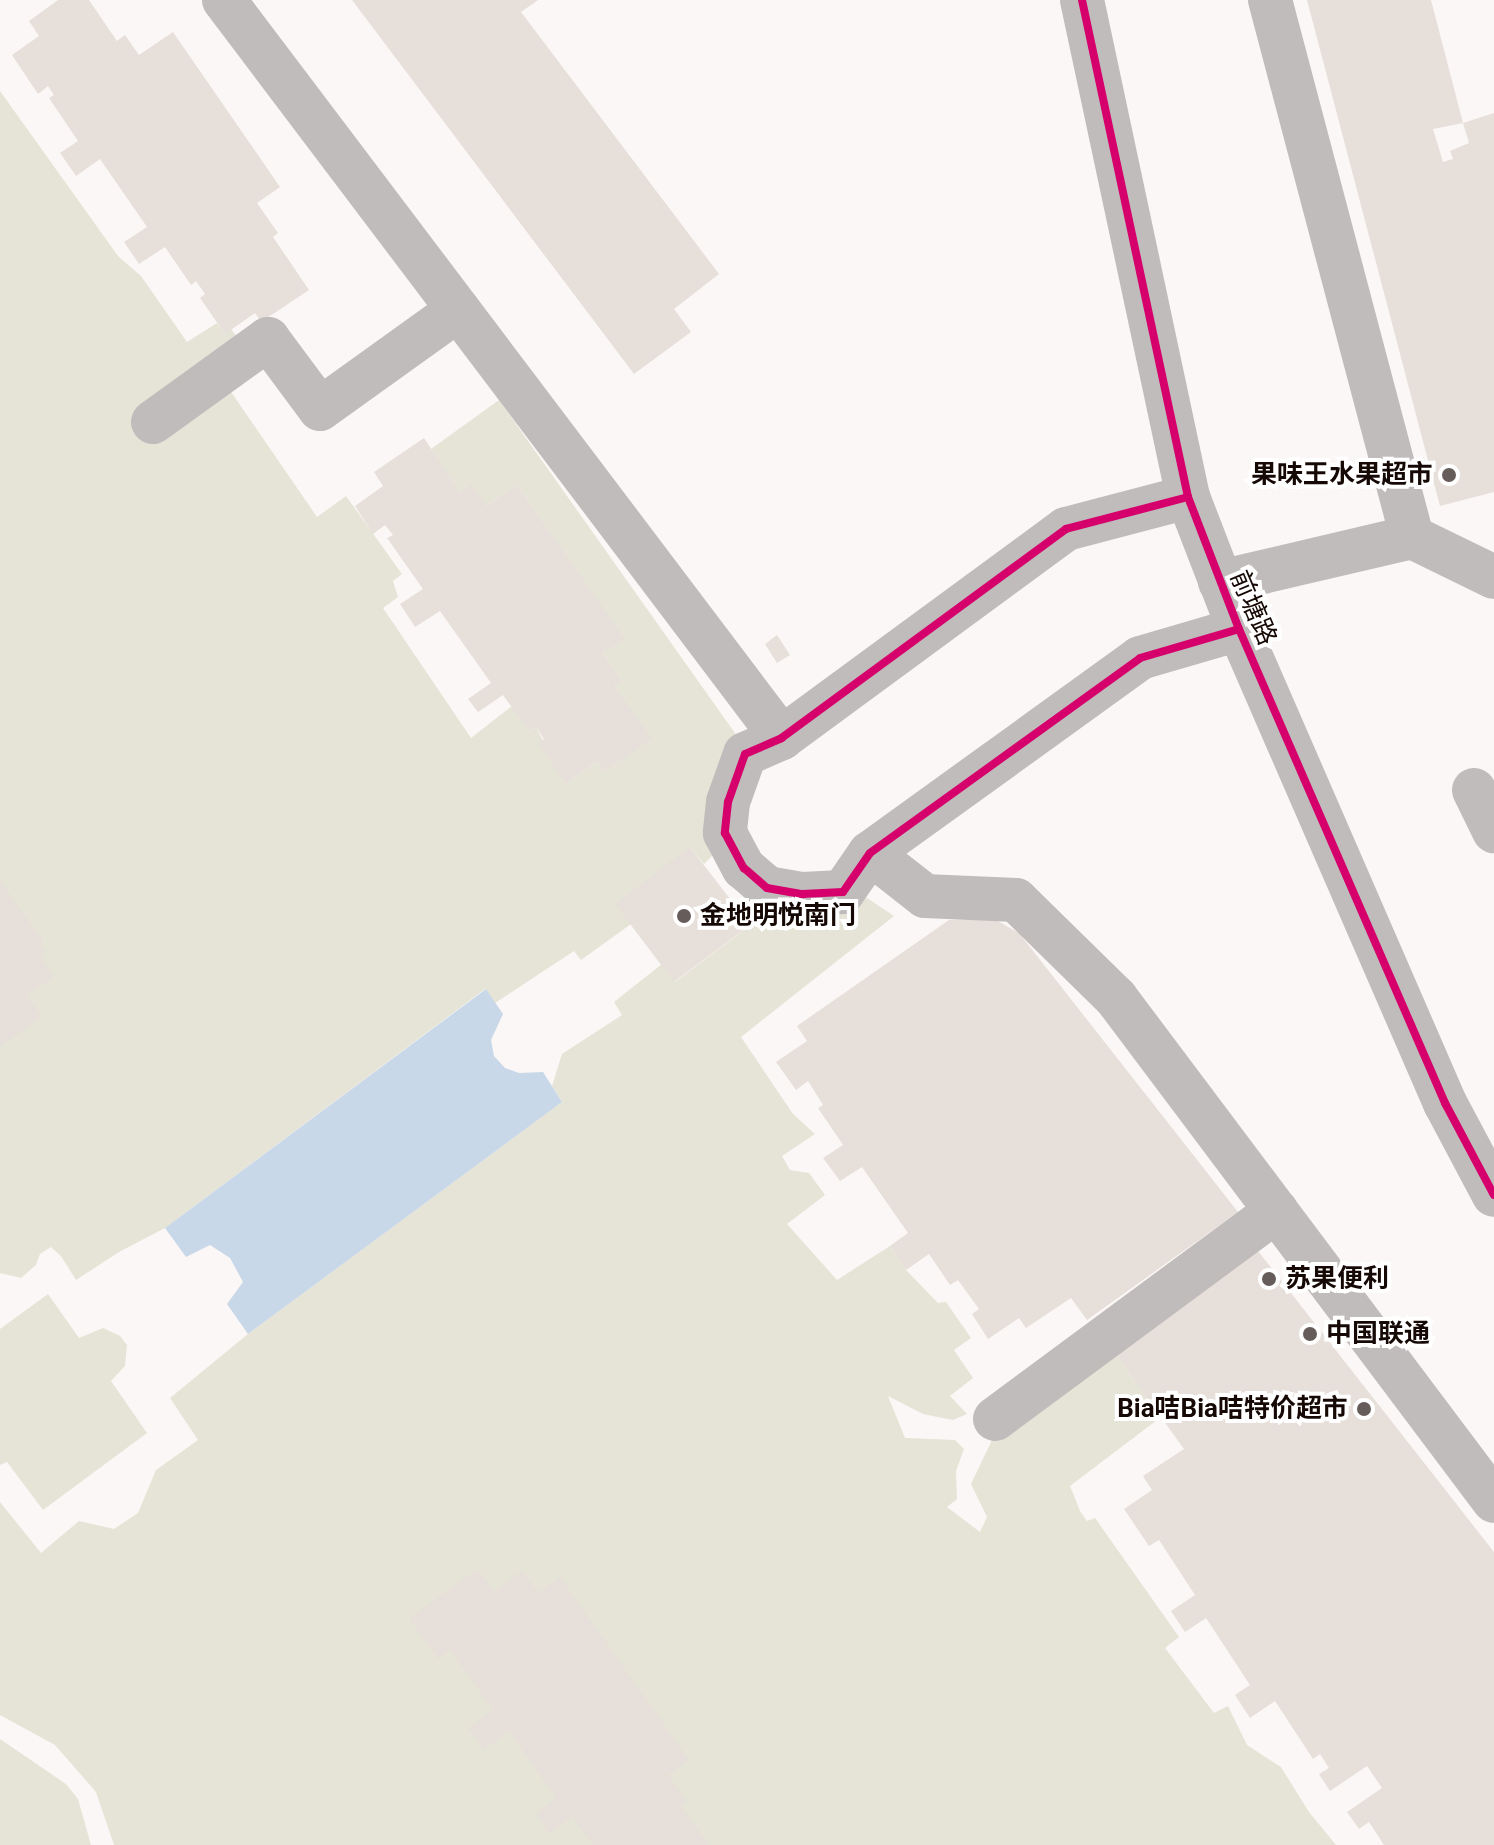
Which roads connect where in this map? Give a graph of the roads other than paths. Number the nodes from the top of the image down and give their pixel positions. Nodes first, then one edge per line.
1 (224, 0) edge
2 (1082, 0) edge
3 (1270, 0) edge
4 (458, 310) junction
5 (153, 422) dead end
6 (1188, 497) junction
7 (1412, 537) junction
8 (1494, 577) edge
9 (1220, 582) junction
10 (1239, 629) junction
11 (782, 738) junction
12 (1474, 790) dead end
13 (1494, 831) edge
14 (870, 853) junction
15 (1494, 1195) edge
16 (1276, 1211) junction
17 (995, 1419) dead end
18 (1494, 1501) edge

1 - 4 street
2 - 6 street, 前塘路
3 - 7 street
4 - 5 street
4 - 11 street
6 - 9 street, 前塘路
6 - 11 street
7 - 8 street
7 - 9 street
9 - 10 street, 前塘路
10 - 14 street
10 - 15 street, 前塘路
11 - 14 street
12 - 13 street
14 - 16 street
16 - 17 street
16 - 18 street

